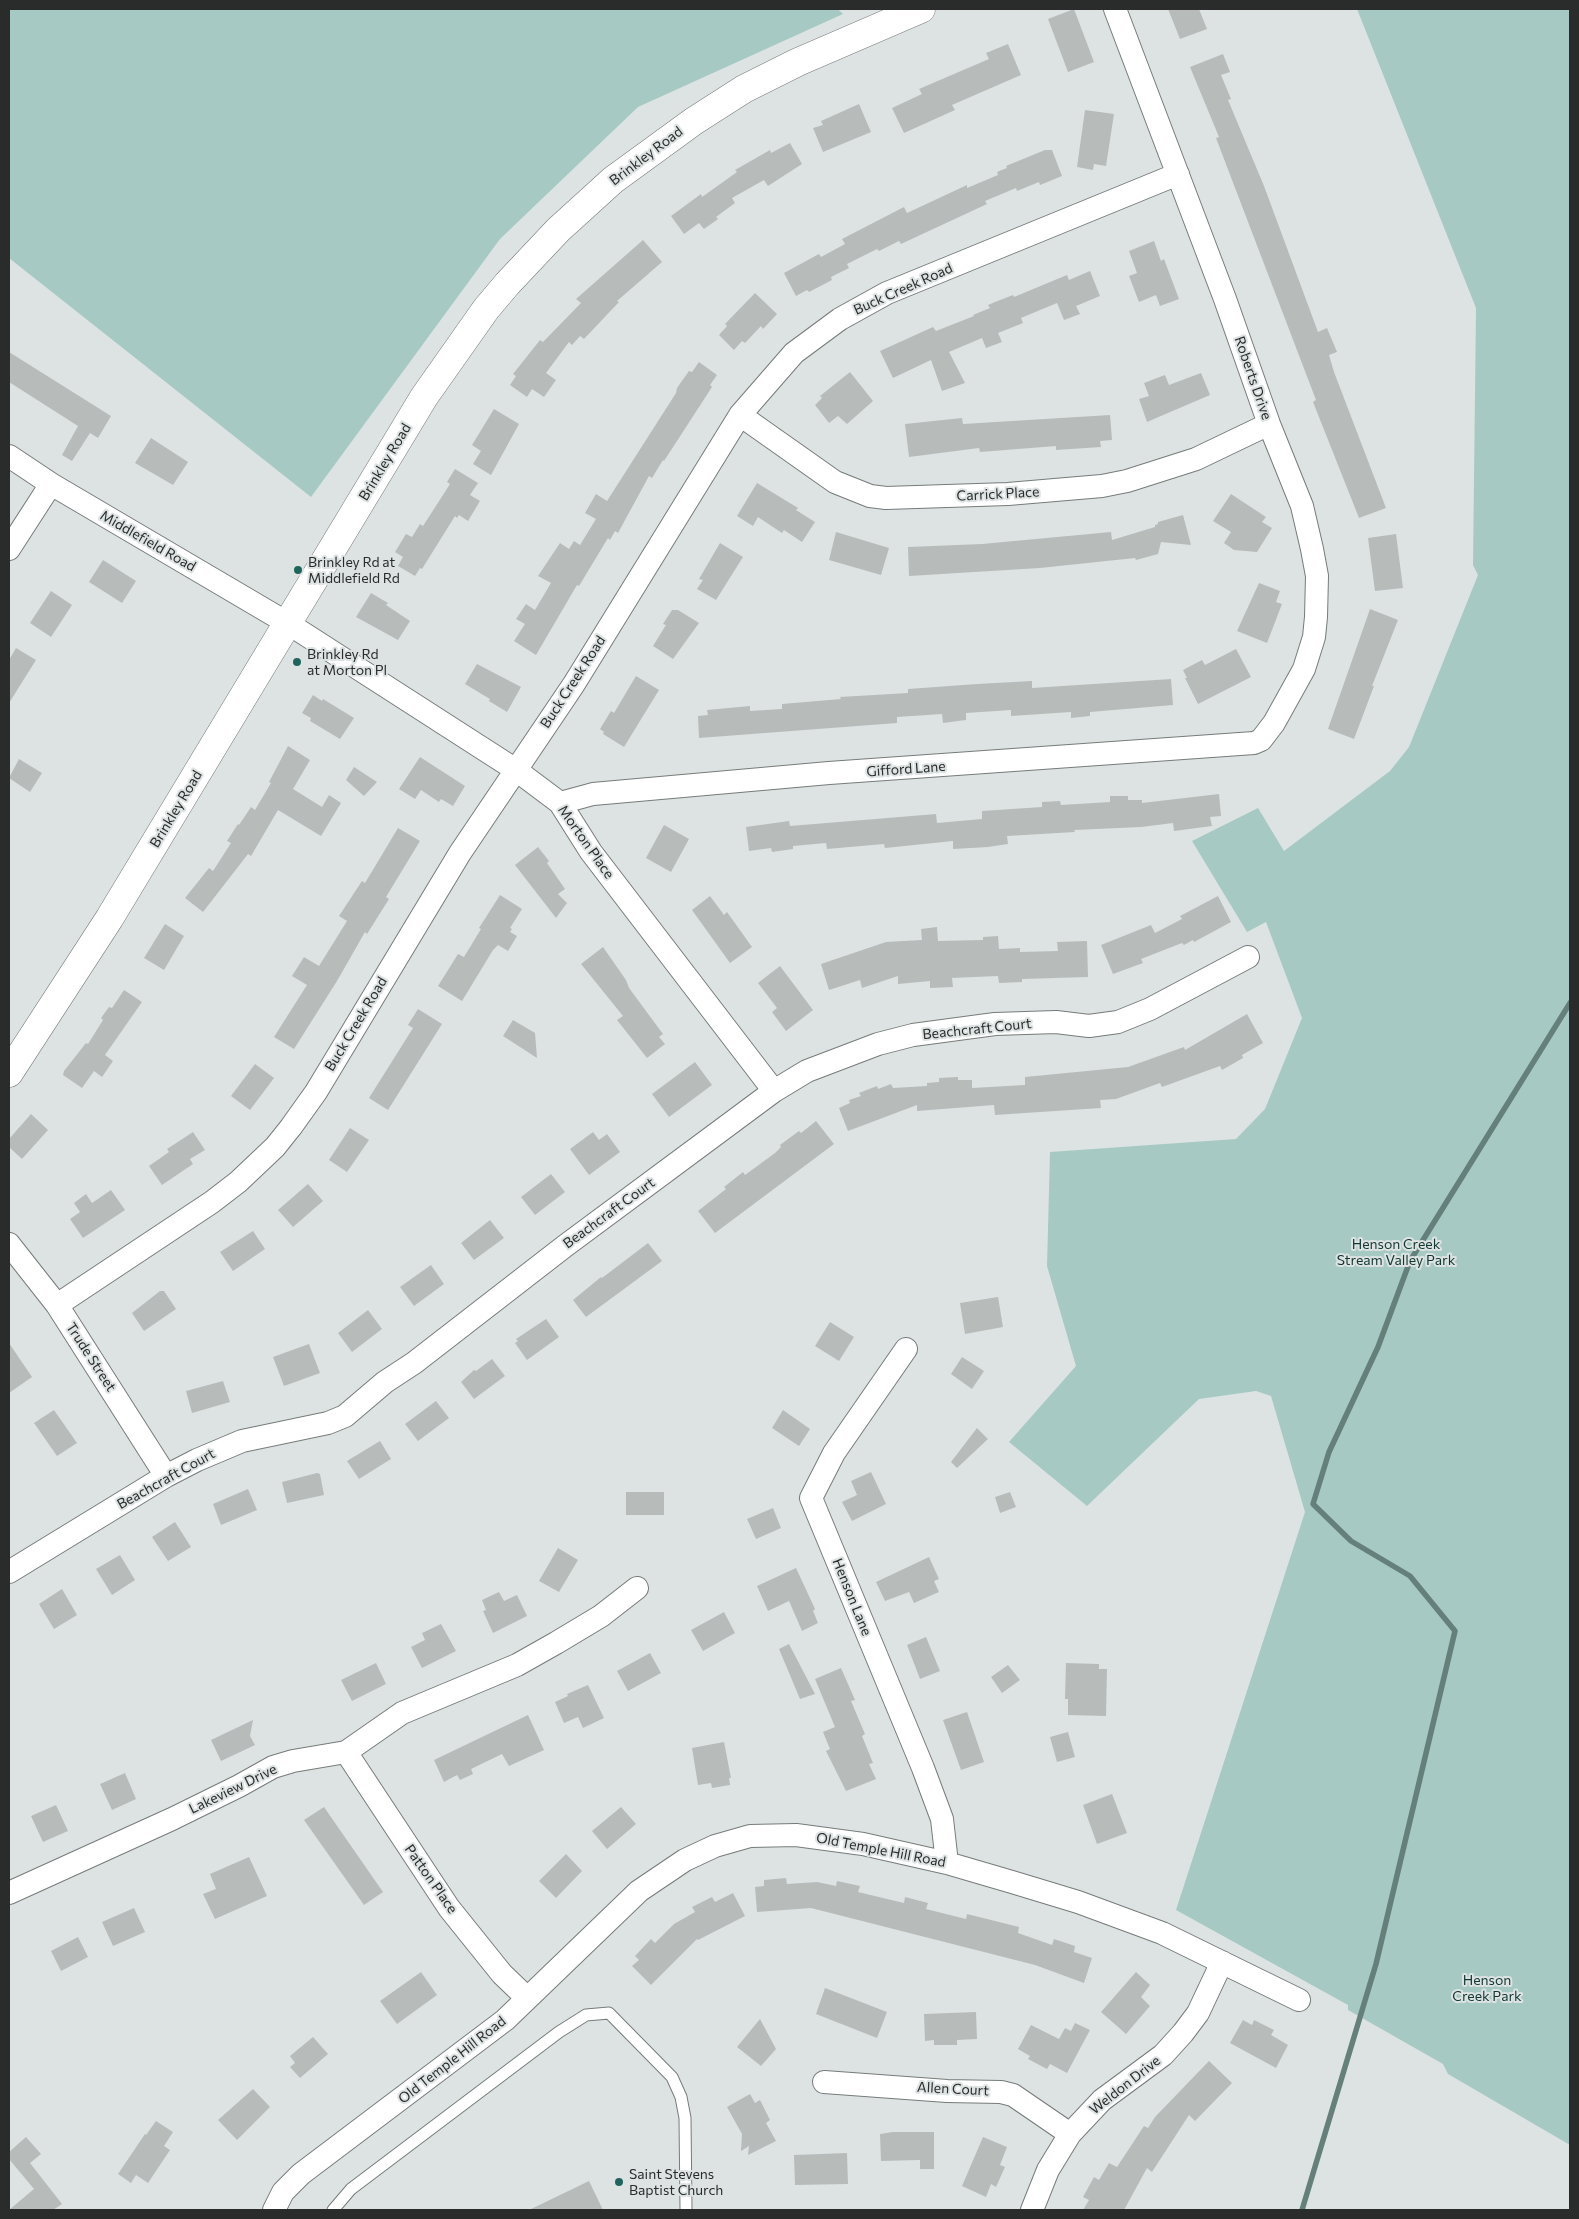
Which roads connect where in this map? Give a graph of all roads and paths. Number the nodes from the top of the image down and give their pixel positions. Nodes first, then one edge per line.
1 (921, 9) edge
2 (1115, 9) edge
3 (1178, 174) junction
4 (740, 415) junction
5 (1269, 424) junction
6 (9, 456) edge
7 (51, 484) junction
8 (9, 549) edge
9 (289, 624) junction
10 (1254, 744) joint
11 (516, 770) junction
12 (560, 803) junction
13 (1248, 957) dead end
14 (9, 1074) edge
15 (774, 1091) junction
16 (9, 1244) edge
17 (57, 1306) junction
18 (906, 1349) dead end
19 (166, 1476) junction
20 (9, 1572) edge
21 (637, 1588) dead end
22 (346, 1752) junction
23 (947, 1863) junction
24 (9, 1892) edge
25 (1222, 1962) junction
26 (527, 1998) junction
27 (1299, 2000) dead end
28 (824, 2082) dead end
29 (1070, 2134) junction
30 (274, 2210) edge
31 (333, 2210) edge
32 (686, 2210) edge
33 (1032, 2210) edge

1 - 9 main road, Brinkley Road
2 - 3 street, Roberts Drive
3 - 4 street, Buck Creek Road
3 - 5 street, Roberts Drive
4 - 5 street, Carrick Place
4 - 11 street, Buck Creek Road
5 - 10 street, Roberts Drive
6 - 7 street, Middlefield Road
7 - 8 street
7 - 9 street, Middlefield Road
9 - 11 street, Morton Place
9 - 14 main road, Brinkley Road
10 - 12 street, Gifford Lane
11 - 12 street, Morton Place
11 - 17 street, Buck Creek Road
12 - 15 street, Morton Place
13 - 15 street, Beachcraft Court
15 - 19 street, Beachcraft Court
16 - 17 street, Trude Street
17 - 19 street, Trude Street
18 - 23 street, Henson Lane
19 - 20 street, Beachcraft Court
21 - 22 street, Lakeview Drive
22 - 24 street, Lakeview Drive
22 - 26 street, Patton Place
23 - 25 street, Old Temple Hill Road
23 - 26 street, Old Temple Hill Road
25 - 27 street, Old Temple Hill Road
25 - 29 street, Weldon Drive
26 - 30 street, Old Temple Hill Road
28 - 29 street, Allen Court
29 - 33 street, Weldon Drive
31 - 32 lane

